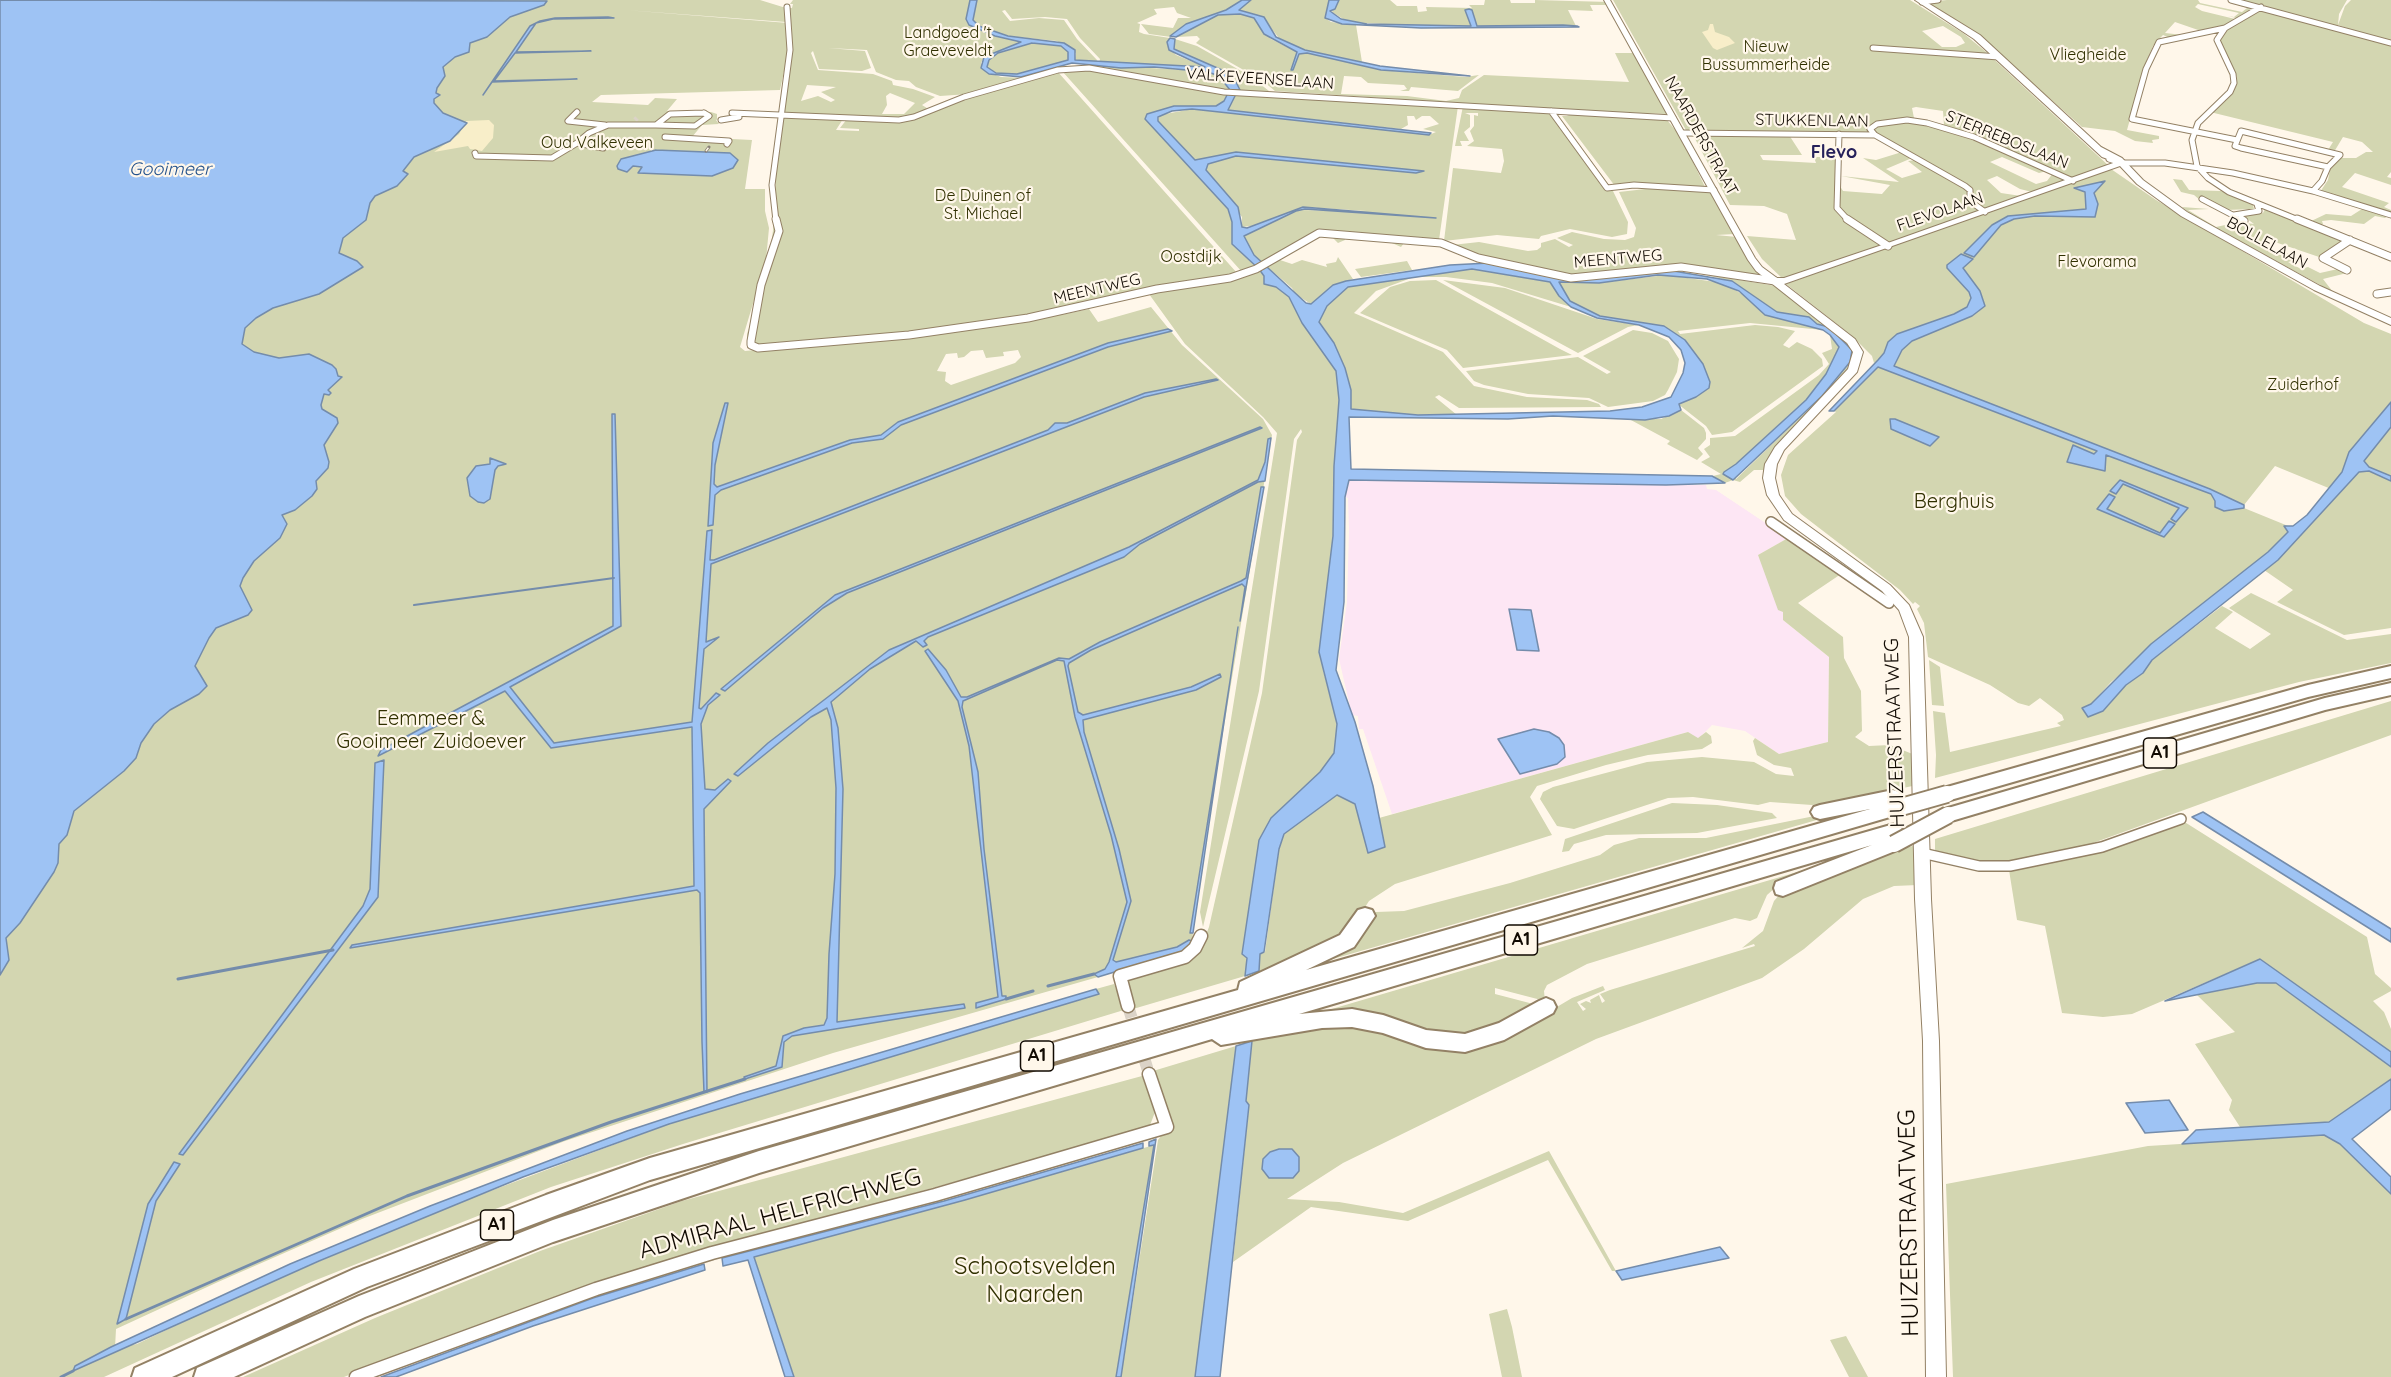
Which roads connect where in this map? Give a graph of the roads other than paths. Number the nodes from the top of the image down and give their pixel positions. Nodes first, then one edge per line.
1 (1607, 0) edge
2 (1938, 0) edge
3 (2231, 0) edge
4 (1920, 1) edge
5 (787, 7) dead end
6 (2260, 7) junction
7 (2225, 28) junction
8 (2198, 34) junction
9 (2217, 40) junction
10 (2391, 43) edge
11 (1873, 48) dead end
12 (1999, 57) junction
13 (1551, 111) junction
14 (577, 112) dead end
15 (732, 113) dead end
16 (753, 114) junction
17 (783, 115) junction
18 (708, 116) junction
19 (1673, 118) junction
20 (721, 120) junction
21 (698, 124) junction
22 (608, 125) junction
23 (656, 125) junction
24 (2195, 132) junction
25 (1682, 133) junction
26 (1839, 134) junction
27 (1875, 135) junction
28 (665, 137) dead end
29 (2237, 140) junction
30 (578, 143) junction
31 (727, 144) dead end
32 (603, 148) dead end
33 (475, 153) dead end
34 (2118, 164) junction
35 (2197, 166) junction
36 (2328, 167) junction
37 (2073, 181) junction
38 (1714, 190) junction
39 (2313, 191) junction
40 (2202, 199) dead end
41 (2257, 204) junction
42 (1984, 212) junction
43 (2234, 215) junction
44 (2391, 215) edge
45 (2244, 221) dead end
46 (2350, 240) junction
47 (1888, 246) junction
48 (2391, 257) edge
49 (2347, 270) dead end
50 (1775, 281) junction
51 (2391, 292) edge
52 (2377, 294) dead end
53 (2391, 322) edge
54 (1788, 517) junction
55 (1843, 564) junction
56 (1889, 603) dead end
57 (2391, 672) edge
58 (2391, 689) edge
59 (1893, 803) junction
60 (1820, 812) dead end
61 (2181, 819) dead end
62 (1894, 837) junction
63 (1922, 853) junction
64 (1783, 888) dead end
65 (1365, 916) dead end
66 (1201, 936) dead end
67 (1128, 1006) tunnel mouth
68 (1211, 1006) junction
69 (1546, 1008) dead end
70 (1149, 1048) junction
71 (1149, 1074) tunnel mouth
72 (144, 1377) edge
73 (206, 1377) edge
74 (356, 1377) edge
75 (1936, 1377) edge

1 - 19 street, NAARDERSTRAAT
2 - 4 street
3 - 6 street
4 - 12 street, BOLLELAAN
5 - 17 street
6 - 7 street
6 - 10 street
7 - 8 street
7 - 9 street
8 - 9 street
8 - 24 street
9 - 24 street
11 - 12 street
12 - 34 street, BOLLELAAN
13 - 17 street, VALKEVEENSELAAN
13 - 19 street, VALKEVEENSELAAN
13 - 38 street
14 - 22 street
15 - 16 street
16 - 17 street, VALKEVEENSELAAN
16 - 20 street
17 - 50 street, MEENTWEG
18 - 20 street
18 - 21 street
18 - 23 street
19 - 25 street, NAARDERSTRAAT
20 - 21 street
21 - 23 street
22 - 23 street
22 - 30 street
24 - 29 street
24 - 35 street
25 - 26 street, STUKKENLAAN
25 - 38 street, NAARDERSTRAAT
26 - 27 street, STUKKENLAAN
26 - 47 street
27 - 37 street, STERREBOSLAAN
27 - 42 street, STUKKENLAAN
28 - 31 street
29 - 36 street
29 - 36 street
30 - 32 street
30 - 33 street
34 - 35 street, FLEVOLAAN
34 - 37 street, FLEVOLAAN
34 - 53 street, BOLLELAAN
35 - 39 street, FLEVOLAAN
35 - 41 street
36 - 39 street
37 - 42 street, FLEVOLAAN
38 - 50 street, NAARDERSTRAAT
39 - 44 street, FLEVOLAAN
40 - 43 street
41 - 43 street
41 - 46 street
42 - 47 street, FLEVOLAAN
43 - 45 street
46 - 48 street
46 - 49 street
47 - 50 street, FLEVOLAAN
50 - 54 street, HUIZERSTRAATWEG
51 - 52 street
54 - 55 street, HUIZERSTRAATWEG
54 - 55 street, HUIZERSTRAATWEG
55 - 56 street, HUIZERSTRAATWEG
55 - 63 street, HUIZERSTRAATWEG
57 - 59 highway, A1, bridge
58 - 62 highway, A1, bridge
59 - 60 highway, A1
59 - 68 highway, A1
61 - 63 street, HUIZERSTRAATWEG
62 - 64 highway, A1
62 - 70 highway, A1
63 - 75 street, HUIZERSTRAATWEG
65 - 68 highway, A1
66 - 67 street
68 - 72 highway, A1
69 - 70 highway, A1
70 - 73 highway, A1
71 - 74 street, ADMIRAAL HELFRICHWEG

